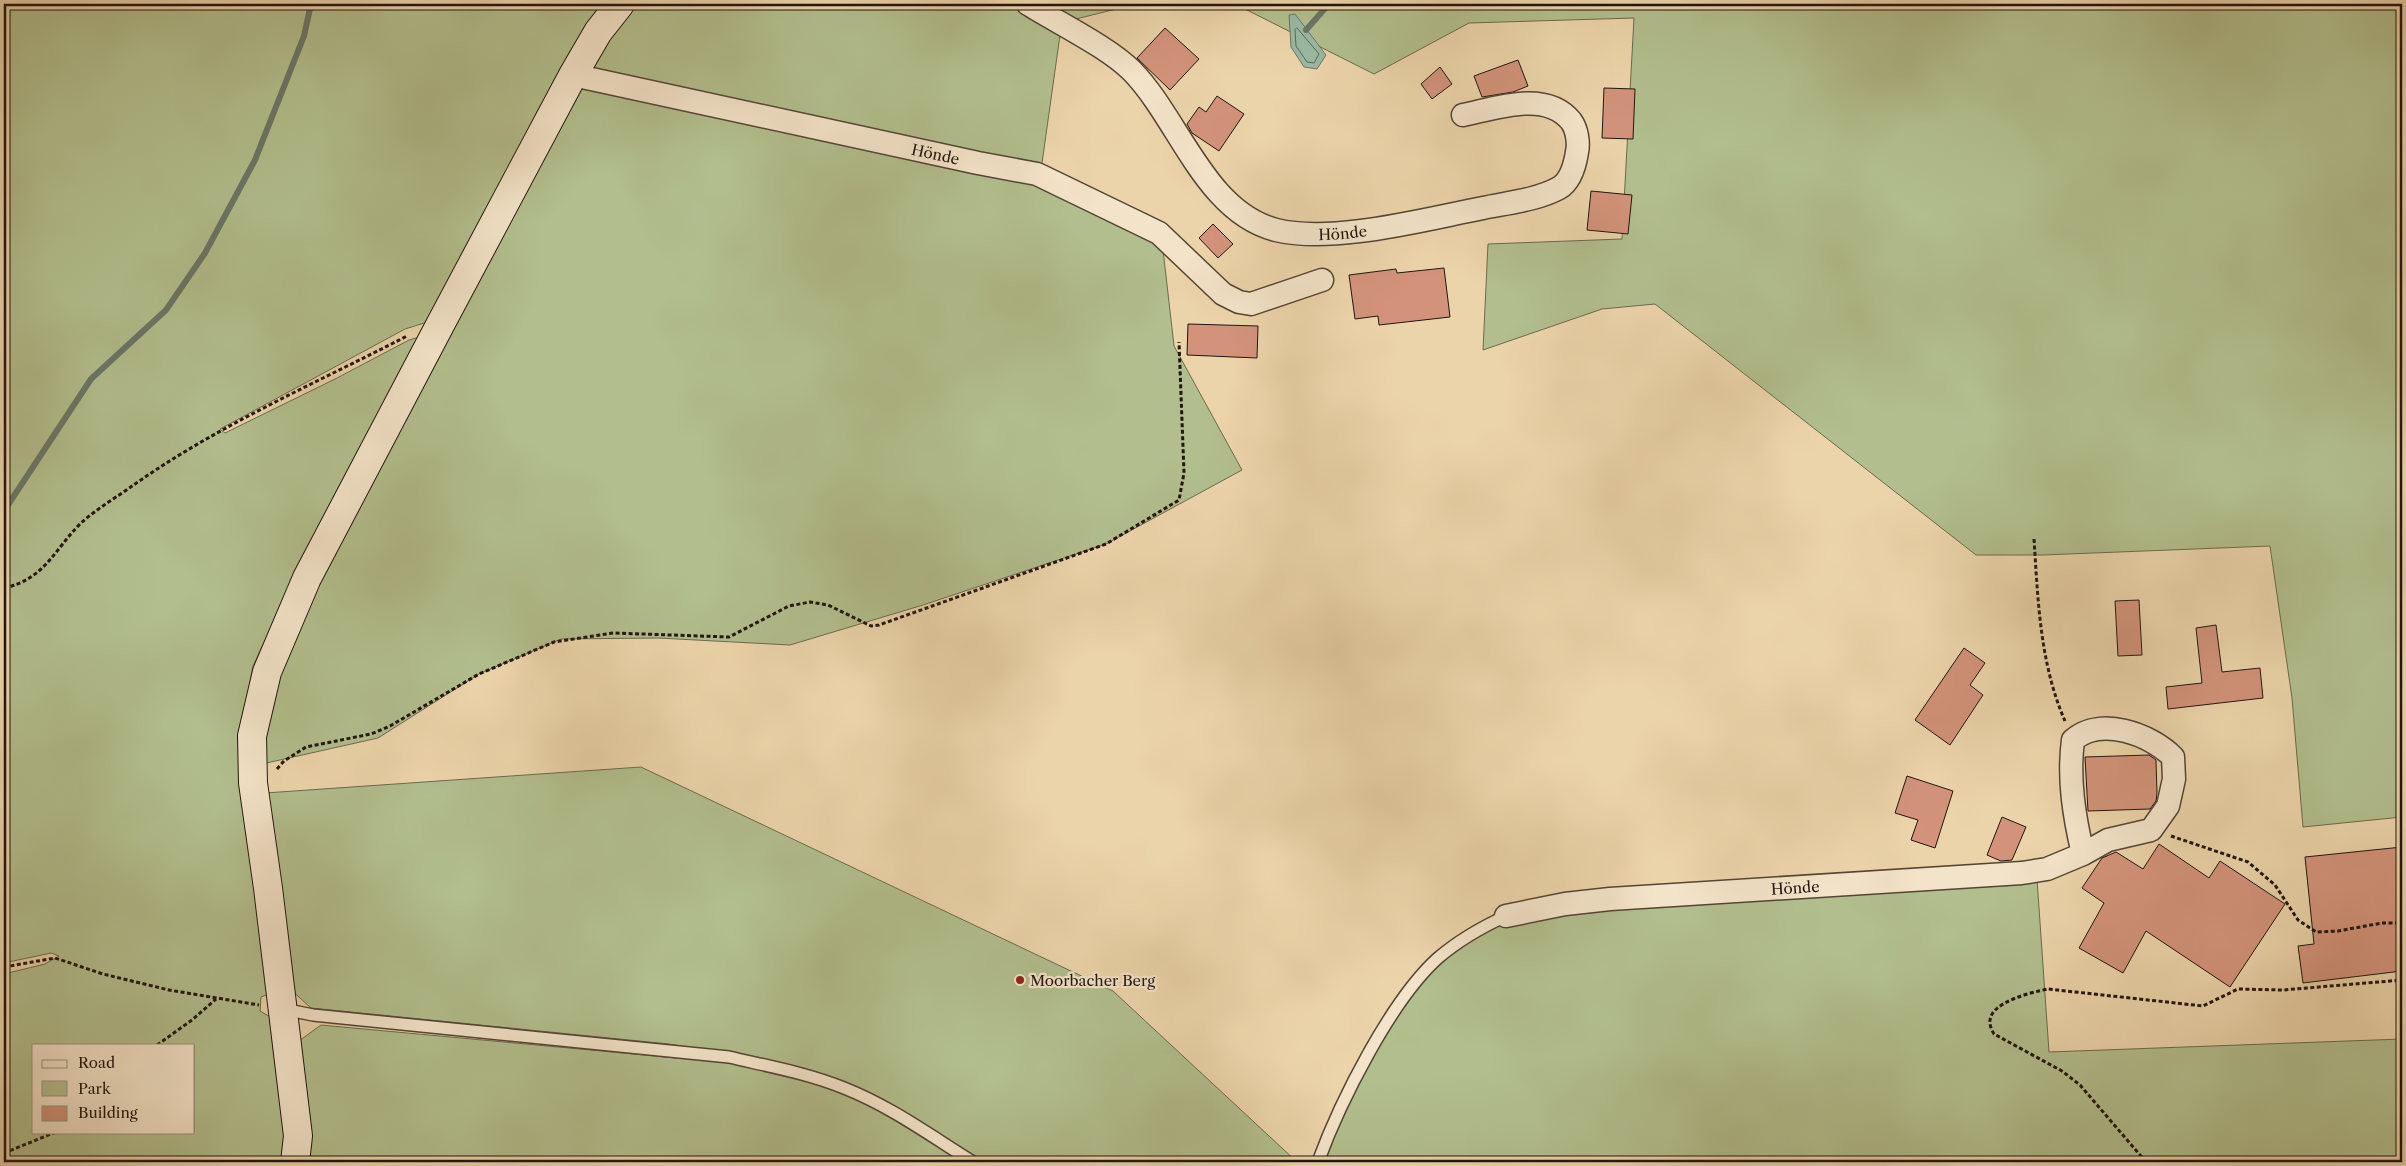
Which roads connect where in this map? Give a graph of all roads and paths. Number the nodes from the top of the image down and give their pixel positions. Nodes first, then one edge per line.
1 (620, 4) edge
2 (1028, 4) edge
3 (573, 75) junction
4 (1463, 115) dead end
5 (1322, 280) dead end
6 (440, 325) junction
7 (1179, 342) dead end
8 (2034, 539) dead end
9 (4, 588) edge
10 (2073, 740) junction
11 (253, 783) junction
12 (2151, 830) junction
13 (2084, 854) junction
14 (1506, 916) joint
15 (2402, 923) edge
16 (4, 967) edge
17 (2402, 980) edge
18 (216, 998) junction
19 (283, 1009) junction
20 (158, 1044) edge
21 (51, 1134) edge
22 (4, 1153) edge
23 (295, 1162) edge
24 (973, 1162) edge
25 (1318, 1162) edge
26 (2146, 1162) edge

1 - 3 street
2 - 4 street, Hönde
3 - 5 street, Hönde
3 - 6 street
6 - 9 path
6 - 11 street
7 - 11 path
8 - 10 path
10 - 12 street
10 - 13 street
11 - 19 street
12 - 13 street, Hönde
12 - 15 path
13 - 14 street, Hönde
14 - 25 lane
16 - 18 path
17 - 26 path
18 - 19 path
18 - 20 path
19 - 23 street
19 - 24 lane
21 - 22 path

